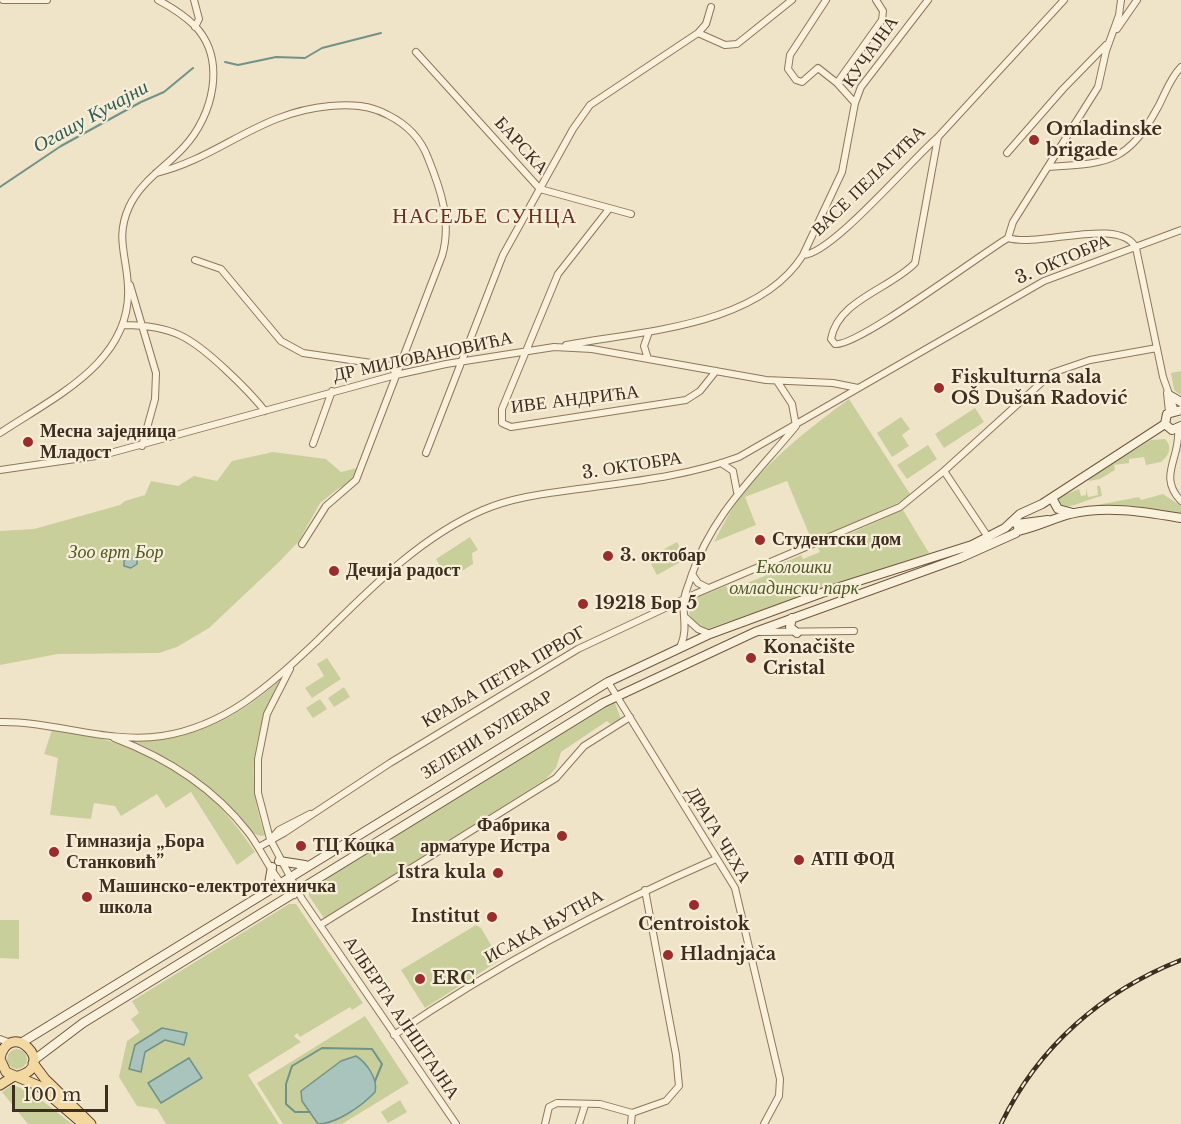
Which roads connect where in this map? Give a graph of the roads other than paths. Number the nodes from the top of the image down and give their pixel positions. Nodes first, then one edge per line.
1 (3, 0) edge
2 (47, 0) edge
3 (158, 0) edge
4 (194, 0) edge
5 (792, 0) edge
6 (826, 0) edge
7 (876, 0) edge
8 (928, 0) edge
9 (1064, 0) edge
10 (1121, 0) edge
11 (1137, 0) edge
12 (711, 7) dead end
13 (195, 27) junction
14 (698, 33) junction
15 (1113, 35) junction
16 (416, 52) dead end
17 (1181, 67) edge
18 (837, 82) junction
19 (855, 103) junction
20 (938, 138) junction
21 (1007, 153) dead end
22 (1048, 167) junction
23 (156, 172) junction
24 (540, 189) junction
25 (609, 209) junction
26 (631, 214) dead end
27 (1181, 230) edge
28 (1008, 238) junction
29 (1136, 248) junction
30 (803, 255) junction
31 (195, 260) dead end
32 (128, 279) junction
33 (124, 325) junction
34 (144, 326) junction
35 (649, 332) junction
36 (554, 347) junction
37 (1157, 348) junction
38 (525, 351) junction
39 (648, 359) junction
40 (461, 362) junction
41 (716, 371) junction
42 (396, 375) junction
43 (777, 381) junction
44 (858, 388) junction
45 (332, 391) junction
46 (1168, 394) junction
47 (1181, 402) edge
48 (265, 411) junction
49 (1177, 412) edge
50 (796, 426) junction
51 (1174, 427) edge
52 (0, 433) edge
53 (313, 444) dead end
54 (142, 446) junction
55 (426, 453) dead end
56 (722, 464) junction
57 (0, 470) edge
58 (944, 471) junction
59 (737, 492) junction
60 (1052, 498) junction
61 (1181, 501) edge
62 (1073, 513) junction
63 (1181, 518) edge
64 (1013, 527) junction
65 (988, 537) junction
66 (302, 544) dead end
67 (692, 574) junction
68 (708, 588) junction
69 (684, 599) junction
70 (686, 617) junction
71 (792, 618) junction
72 (854, 631) dead end
73 (755, 632) junction
74 (797, 633) junction
75 (710, 634) junction
76 (681, 645) junction
77 (291, 665) junction
78 (608, 682) junction
79 (615, 697) junction
80 (630, 717) junction
81 (0, 722) edge
82 (108, 735) junction
83 (310, 814) junction
84 (265, 825) junction
85 (285, 826) junction
86 (271, 839) junction
87 (259, 847) junction
88 (716, 859) junction
89 (279, 861) junction
90 (308, 864) junction
91 (272, 867) junction
92 (290, 875) junction
93 (281, 881) junction
94 (268, 889) junction
95 (645, 890) junction
96 (295, 891) junction
97 (320, 925) junction
98 (393, 1035) junction
99 (0, 1039) edge
100 (16, 1043) junction
101 (0, 1055) edge
102 (33, 1061) junction
103 (16, 1076) junction
104 (0, 1085) edge
105 (585, 1105) junction
106 (632, 1113) junction
107 (83, 1124) edge
108 (91, 1124) edge
109 (456, 1124) edge
110 (545, 1124) edge
111 (579, 1124) edge
112 (631, 1124) edge
113 (764, 1124) edge

1 - 2 street
3 - 13 street
4 - 13 street
5 - 14 street
6 - 18 street, КУЧАЈНА
7 - 18 street
8 - 19 street, КУЧАЈНА
9 - 20 street, ВАСЕ ПЕЛАГИЋА
10 - 15 street
11 - 15 street
12 - 14 street
13 - 23 street
14 - 24 street
15 - 21 street
15 - 22 street
16 - 24 street, БАРСКА
17 - 22 street
18 - 19 street
19 - 30 street, КУЧАЈНА
20 - 28 street
20 - 30 street, ВАСЕ ПЕЛАГИЋА
22 - 28 street
23 - 32 street
23 - 42 street
24 - 25 street, БАРСКА
24 - 40 street
25 - 26 street, БАРСКА
25 - 38 street
27 - 29 street, 3. ОКТОБРА
28 - 29 street
29 - 37 street
29 - 44 street, 3. ОКТОБРА
30 - 35 street, ВАСЕ ПЕЛАГИЋА
31 - 42 street
32 - 33 street
32 - 34 street
33 - 34 street
33 - 52 street
34 - 48 street
34 - 54 street
35 - 36 street, ВАСЕ ПЕЛАГИЋА
35 - 39 street
36 - 38 street, ДР МИЛОВАНОВИЋА
36 - 39 street, ДР МИЛОВАНОВИЋА
37 - 46 street
37 - 58 street, КРАЉА ПЕТРА ПРВОГ
38 - 40 street, ДР МИЛОВАНОВИЋА
38 - 41 street, ИВЕ АНДРИЋА
39 - 41 street, ДР МИЛОВАНОВИЋА
40 - 42 street, ДР МИЛОВАНОВИЋА
40 - 55 street
41 - 43 street, ДР МИЛОВАНОВИЋА
42 - 45 street, ДР МИЛОВАНОВИЋА
42 - 66 street
43 - 44 street, ДР МИЛОВАНОВИЋА
43 - 50 street
44 - 50 street, 3. ОКТОБРА
45 - 48 street, ДР МИЛОВАНОВИЋА
45 - 53 street
46 - 47 street
46 - 49 street
48 - 54 street, ДР МИЛОВАНОВИЋА
49 - 51 street
50 - 56 street, 3. ОКТОБРА
50 - 59 street
51 - 60 street, ЗЕЛЕНИ БУЛЕВАР
51 - 61 street
54 - 57 street, ДР МИЛОВАНОВИЋА
56 - 59 street
56 - 77 street, 3. ОКТОБРА
58 - 65 street
58 - 68 street, КРАЉА ПЕТРА ПРВОГ
59 - 67 street
60 - 62 street
60 - 64 street, ЗЕЛЕНИ БУЛЕВАР
62 - 63 street
62 - 64 street
64 - 65 street, ЗЕЛЕНИ БУЛЕВАР
64 - 71 street, ЗЕЛЕНИ БУЛЕВАР
65 - 75 street, ЗЕЛЕНИ БУЛЕВАР
67 - 68 street
67 - 69 street
68 - 69 street, КРАЉА ПЕТРА ПРВОГ
69 - 70 street
69 - 83 street, КРАЉА ПЕТРА ПРВОГ
70 - 75 street
70 - 76 street
71 - 73 street, ЗЕЛЕНИ БУЛЕВАР
71 - 74 street
72 - 74 street
73 - 74 street
73 - 79 street, ЗЕЛЕНИ БУЛЕВАР
75 - 76 street, ЗЕЛЕНИ БУЛЕВАР
76 - 78 street, ЗЕЛЕНИ БУЛЕВАР
77 - 82 street, 3. ОКТОБРА
77 - 84 street
78 - 79 street, ДРАГА ЧЕХА
78 - 90 street, ЗЕЛЕНИ БУЛЕВАР
79 - 80 street, ДРАГА ЧЕХА
79 - 96 street, ЗЕЛЕНИ БУЛЕВАР
80 - 88 street, ДРАГА ЧЕХА
80 - 97 street
81 - 82 street
82 - 87 street
83 - 85 street, КРАЉА ПЕТРА ПРВОГ
83 - 86 street, КРАЉА ПЕТРА ПРВОГ
84 - 85 street
84 - 86 street
85 - 86 street, КРАЉА ПЕТРА ПРВОГ
86 - 87 street, КРАЉА ПЕТРА ПРВОГ
86 - 89 street
87 - 91 street
88 - 95 street, ИСАКА ЊУТНА
88 - 113 street, ДРАГА ЧЕХА
89 - 90 street
89 - 92 street
90 - 92 street, ЗЕЛЕНИ БУЛЕВАР
91 - 93 street
91 - 94 street
92 - 93 street, ЗЕЛЕНИ БУЛЕВАР
92 - 96 street
93 - 94 street, ЗЕЛЕНИ БУЛЕВАР
93 - 96 street
94 - 100 street, ЗЕЛЕНИ БУЛЕВАР
95 - 98 street, ИСАКА ЊУТНА
95 - 106 street
96 - 97 street, АЛБЕРТА АЈНШТАЈНА
96 - 102 street, ЗЕЛЕНИ БУЛЕВАР
97 - 98 street, АЛБЕРТА АЈНШТАЈНА
98 - 109 street, АЛБЕРТА АЈНШТАЈНА
99 - 100 street
100 - 101 main road
100 - 102 main road
101 - 103 main road
102 - 103 main road
102 - 108 main road
103 - 104 main road
103 - 107 main road
105 - 106 street
105 - 110 street
105 - 111 street
106 - 112 street

